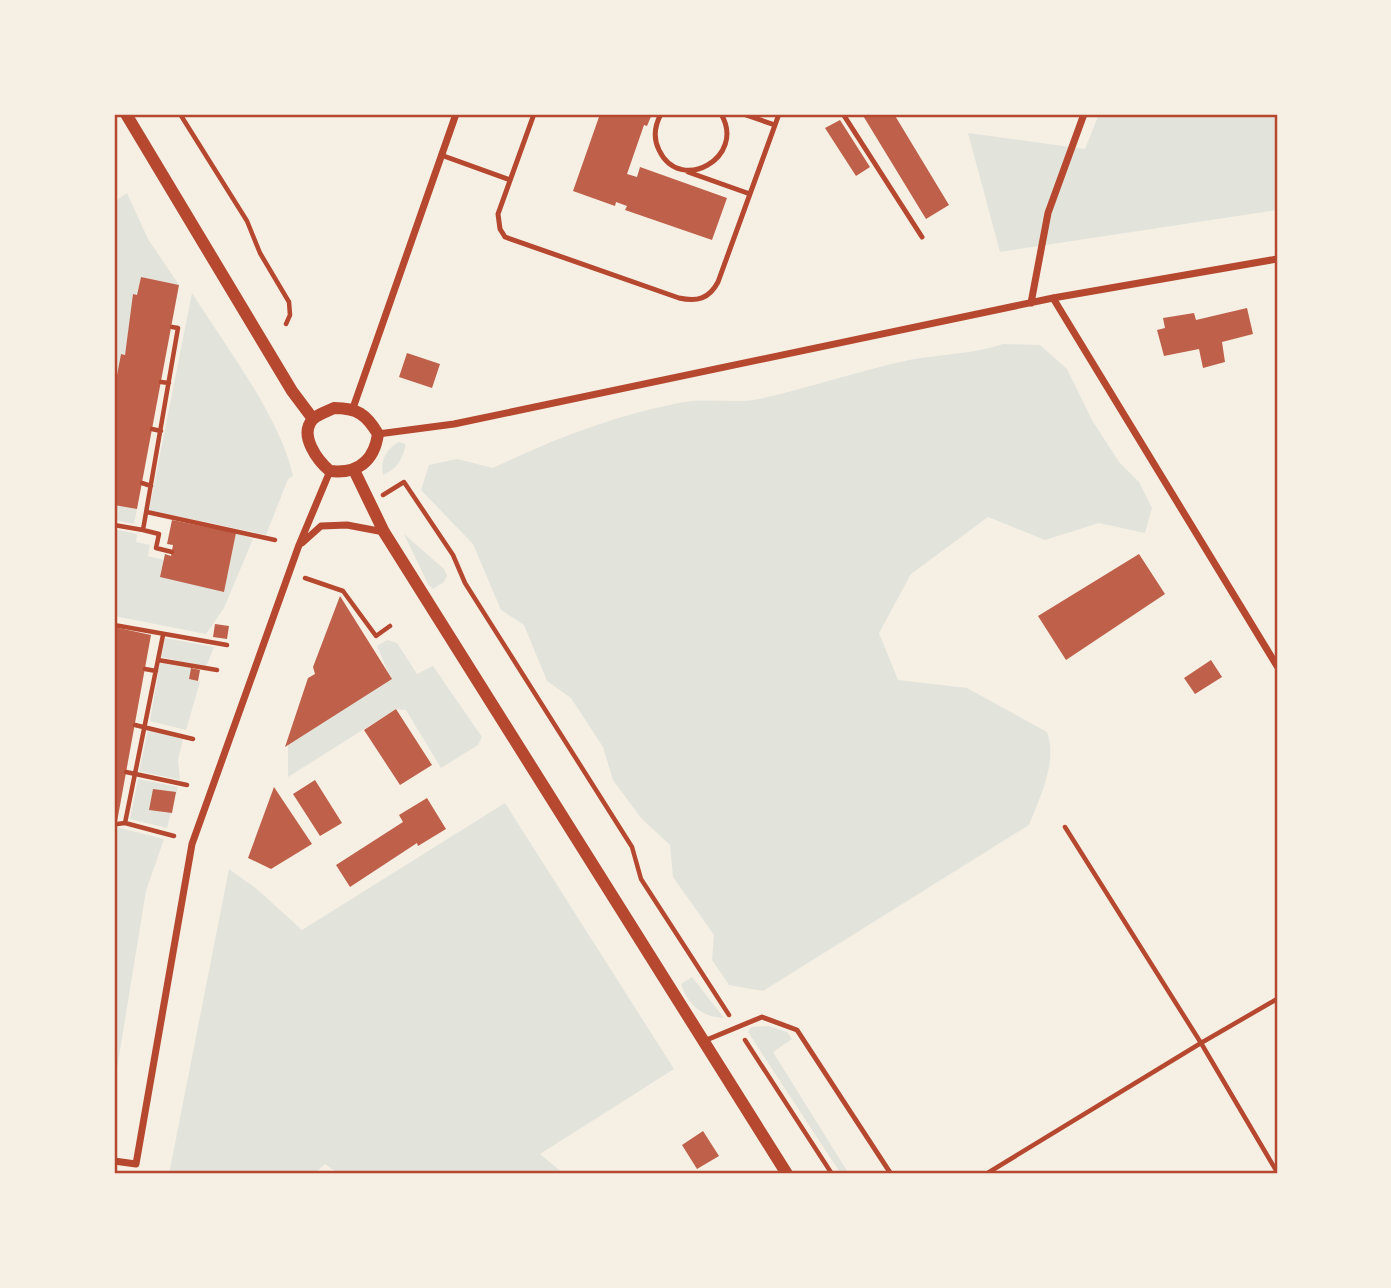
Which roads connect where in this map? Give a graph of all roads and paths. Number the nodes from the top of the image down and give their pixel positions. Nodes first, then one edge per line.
1 (125, 114) edge
2 (180, 114) edge
3 (456, 114) edge
4 (534, 114) edge
5 (661, 114) edge
6 (721, 114) edge
7 (743, 114) edge
8 (779, 114) edge
9 (843, 114) edge
10 (1084, 114) edge
11 (775, 125) junction
12 (441, 155) junction
13 (682, 169) junction
14 (510, 180) junction
15 (750, 194) junction
16 (922, 237) dead end
17 (1277, 259) edge
18 (1053, 298) junction
19 (1031, 303) junction
20 (286, 324) dead end
21 (172, 327) dead end
22 (161, 382) dead end
23 (169, 383) junction
24 (353, 408) junction
25 (313, 419) junction
26 (152, 429) dead end
27 (160, 431) junction
28 (378, 434) junction
29 (354, 470) junction
30 (330, 471) junction
31 (142, 483) dead end
32 (151, 486) junction
33 (390, 492) dead end
34 (147, 512) junction
35 (114, 525) edge
36 (143, 530) junction
37 (384, 532) junction
38 (275, 540) dead end
39 (299, 545) junction
40 (172, 552) dead end
41 (305, 578) dead end
42 (114, 625) edge
43 (390, 626) dead end
44 (163, 635) junction
45 (227, 645) dead end
46 (158, 660) junction
47 (1277, 666) edge
48 (145, 669) dead end
49 (217, 670) dead end
50 (156, 671) junction
51 (135, 725) dead end
52 (145, 727) junction
53 (193, 739) dead end
54 (126, 772) dead end
55 (136, 775) junction
56 (187, 785) dead end
57 (125, 823) junction
58 (117, 824) dead end
59 (1065, 827) dead end
60 (174, 836) dead end
61 (1277, 999) edge
62 (737, 1027) junction
63 (705, 1041) junction
64 (1201, 1043) junction
65 (114, 1161) edge
66 (1277, 1172) edge
67 (788, 1174) edge
68 (832, 1174) edge
69 (891, 1174) edge
70 (986, 1174) edge

1 - 25 street
2 - 20 path
3 - 12 street
4 - 14 lane
5 - 13 lane
6 - 13 lane
7 - 11 lane
8 - 11 lane
9 - 16 lane
10 - 19 street
11 - 15 lane
12 - 14 lane
12 - 24 street
13 - 15 lane
14 - 15 lane
17 - 18 street
18 - 19 street
18 - 47 street
19 - 28 street
21 - 23 path
22 - 23 path
23 - 27 path
24 - 25 street
24 - 28 street
25 - 30 street
26 - 27 path
27 - 32 path
28 - 29 street
29 - 30 street
29 - 37 street
30 - 39 street
31 - 32 path
32 - 34 path
33 - 62 path
34 - 36 path
34 - 38 path
35 - 36 path
36 - 40 path
37 - 39 street
37 - 63 street
39 - 65 street
41 - 43 path
42 - 44 path
44 - 45 path
44 - 46 path
46 - 49 path
46 - 50 path
48 - 50 path
50 - 52 path
51 - 52 path
52 - 53 path
52 - 55 path
54 - 55 path
55 - 56 path
55 - 57 path
57 - 58 path
57 - 60 path
59 - 64 path
61 - 64 path
62 - 63 lane
62 - 68 path
62 - 69 lane
63 - 67 street
64 - 66 path
64 - 70 path

